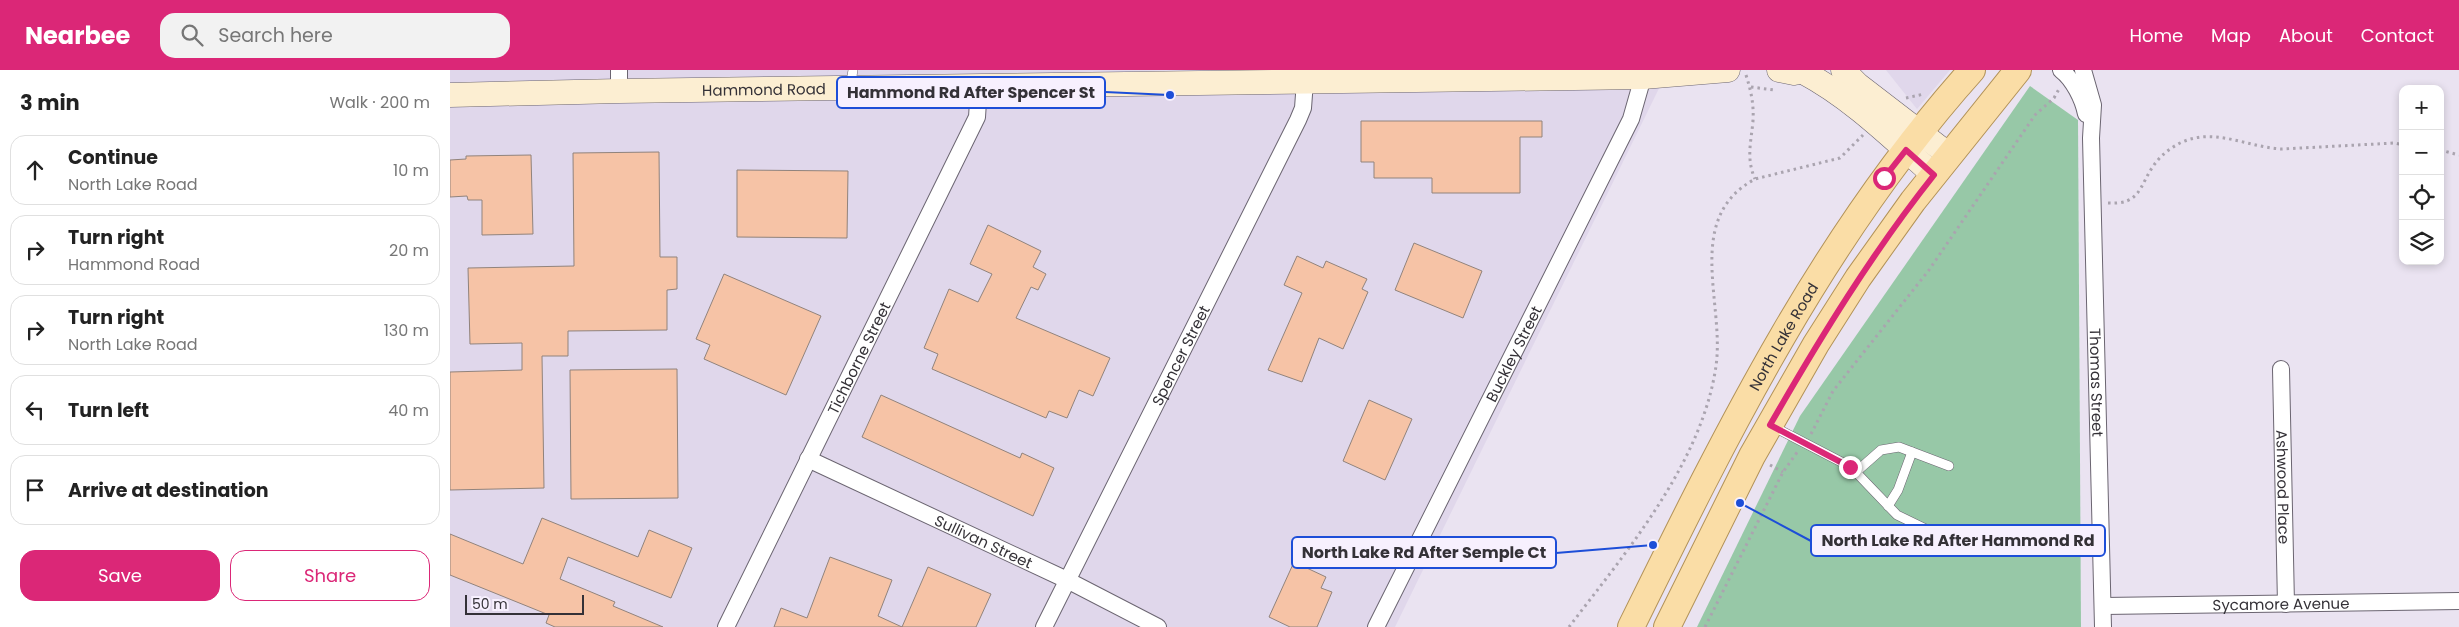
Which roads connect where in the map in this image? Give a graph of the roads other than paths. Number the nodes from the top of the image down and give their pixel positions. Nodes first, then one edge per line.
1 (1728, 70) edge
2 (1843, 70) edge
3 (1972, 70) edge
4 (2018, 70) edge
5 (2083, 70) edge
6 (1807, 71) edge
7 (1683, 72) edge
8 (2064, 72) edge
9 (1433, 75) edge
10 (1643, 77) junction
11 (852, 79) edge
12 (619, 80) edge
13 (1778, 80) edge
14 (1306, 81) junction
15 (979, 86) junction
16 (450, 95) edge
17 (2091, 138) junction
18 (1913, 142) junction
19 (1941, 165) junction
20 (2281, 369) dead end
21 (1770, 425) junction
22 (1912, 452) junction
23 (808, 459) junction
24 (1949, 466) dead end
25 (1856, 472) junction
26 (1888, 506) junction
27 (1930, 532) dead end
28 (1067, 580) junction
29 (2459, 601) edge
30 (2286, 604) junction
31 (2103, 606) junction
32 (726, 627) edge
33 (1044, 627) edge
34 (1158, 627) edge
35 (1376, 627) edge
36 (1631, 627) edge
37 (1667, 627) edge
38 (2103, 627) edge

1 - 7 main road, Hammond Road
2 - 18 main road
3 - 18 main road, North Lake Road
4 - 19 main road
5 - 17 street, Thomas Street
6 - 13 main road
6 - 18 main road
7 - 10 main road, Hammond Road
8 - 17 street, Thomas Street
9 - 10 main road, Hammond Road
9 - 14 main road, Hammond Road
10 - 35 street, Buckley Street
11 - 12 main road, Hammond Road
11 - 15 main road, Hammond Road
12 - 16 main road, Hammond Road
14 - 15 main road, Hammond Road
14 - 28 street, Spencer Street
15 - 23 street, Tichborne Street
17 - 31 street, Thomas Street
18 - 19 main road
18 - 36 main road, North Lake Road
19 - 21 main road
20 - 30 street, Ashwood Place
21 - 25 lane
21 - 37 main road
22 - 24 lane
22 - 25 lane
22 - 26 lane
23 - 28 street, Sullivan Street
23 - 32 street, Tichborne Street
25 - 26 lane
26 - 27 lane
28 - 33 street, Spencer Street
28 - 34 street, Sullivan Street
29 - 30 street, Sycamore Avenue
30 - 31 street, Sycamore Avenue
31 - 38 street, Thomas Street

